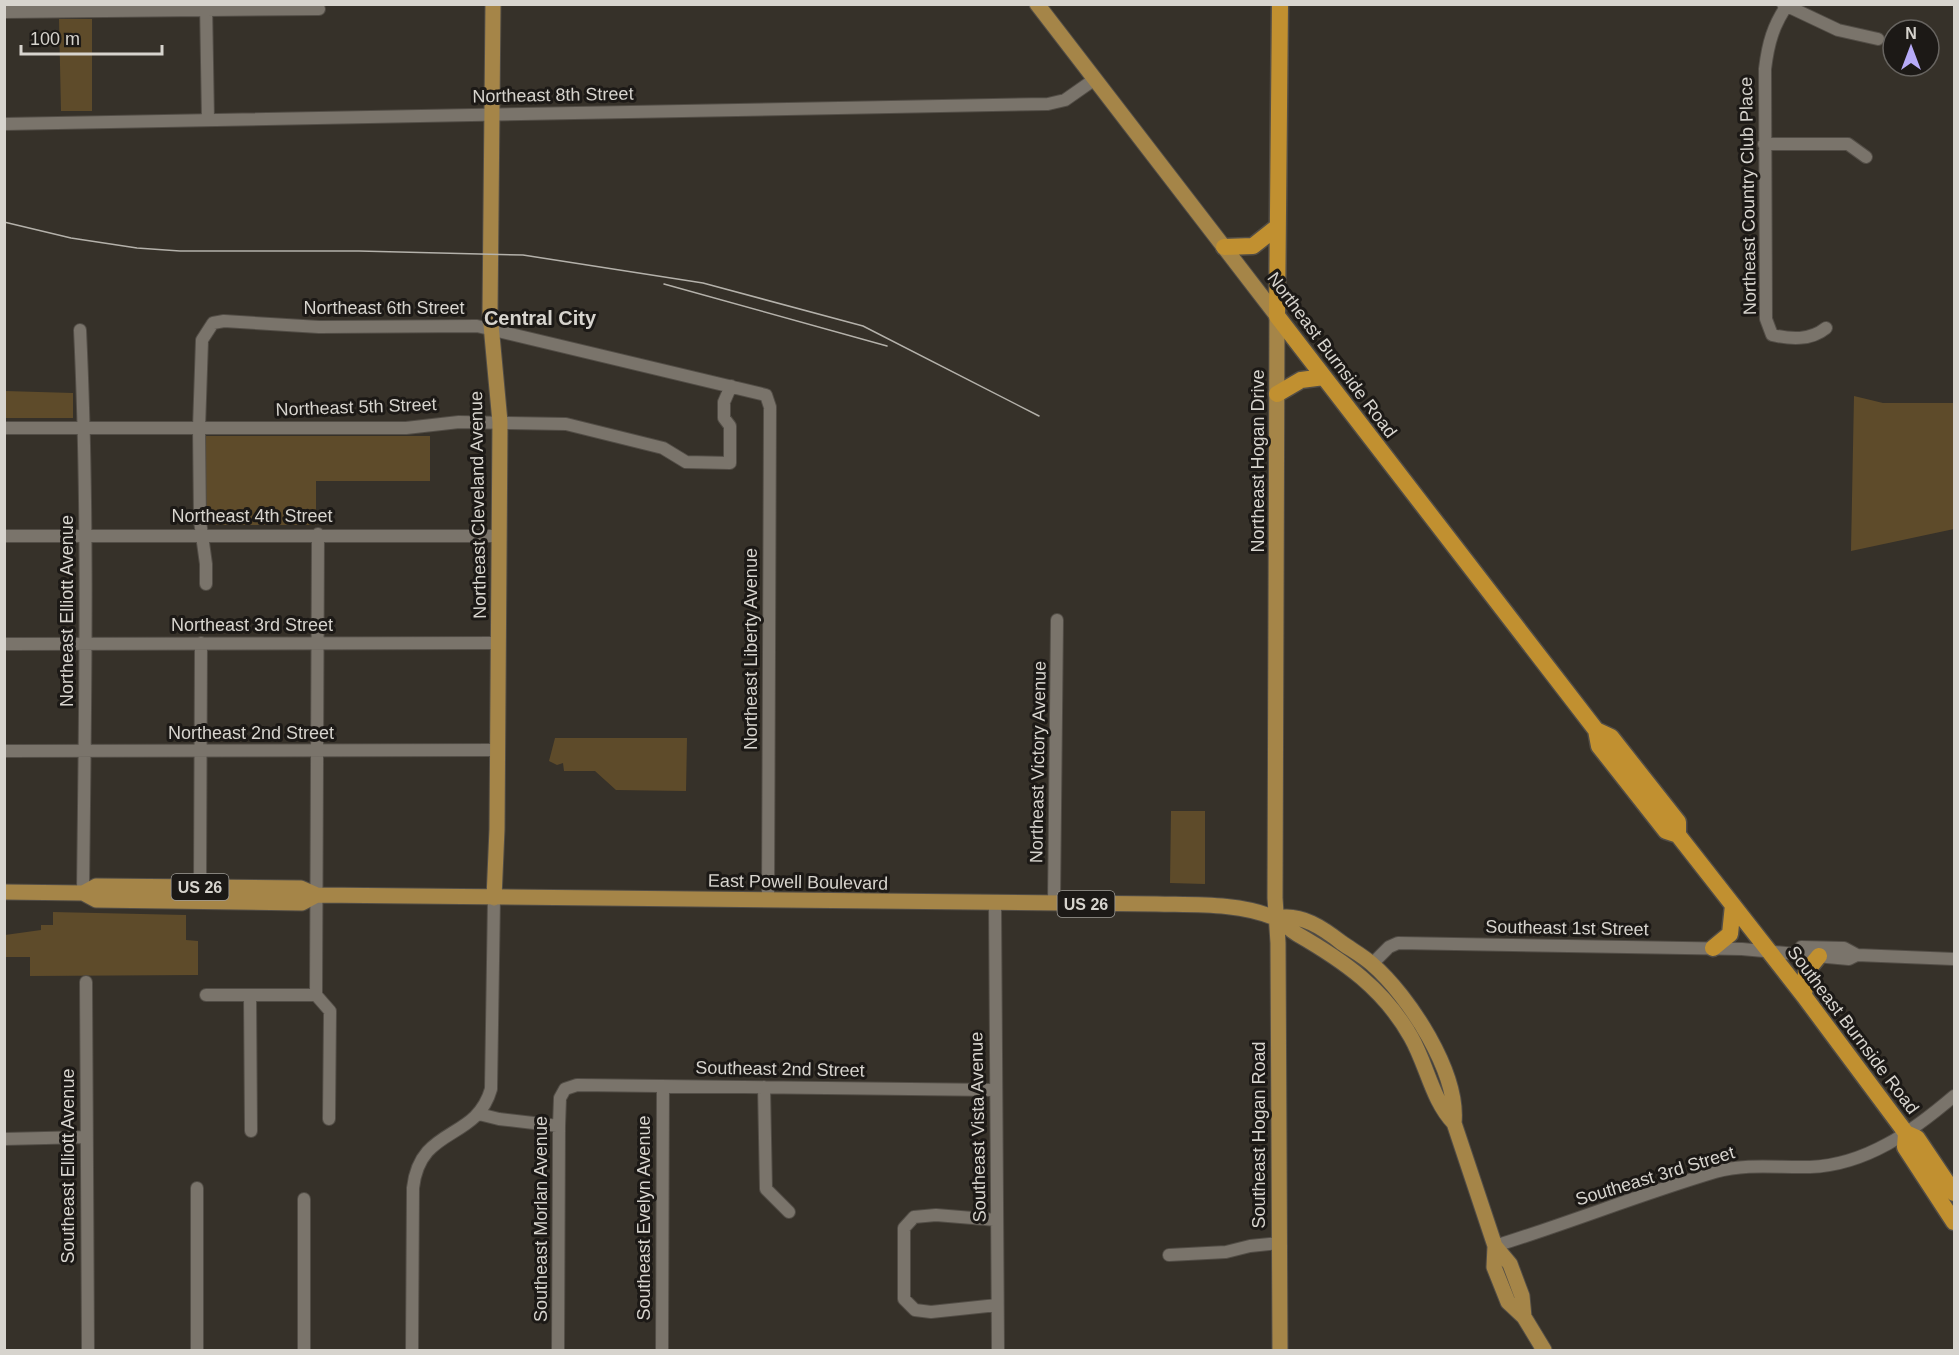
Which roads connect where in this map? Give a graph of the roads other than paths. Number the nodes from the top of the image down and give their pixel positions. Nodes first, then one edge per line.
1 (493, 4) edge
2 (1037, 4) edge
3 (1280, 4) edge
4 (1786, 5) edge
5 (206, 7) edge
6 (319, 9) dead end
7 (4, 12) edge
8 (1878, 39) dead end
9 (1095, 80) junction
10 (492, 114) junction
11 (208, 120) junction
12 (4, 124) edge
13 (1764, 144) junction
14 (1866, 157) dead end
15 (1277, 227) junction
16 (1224, 247) junction
17 (1277, 316) junction
18 (1826, 328) dead end
19 (80, 330) dead end
20 (491, 330) junction
21 (1324, 377) junction
22 (730, 386) junction
23 (1277, 393) junction
24 (769, 398) joint
25 (500, 422) junction
26 (4, 428) edge
27 (84, 428) junction
28 (199, 428) junction
29 (200, 534) junction
30 (318, 534) junction
31 (4, 536) edge
32 (85, 536) junction
33 (500, 536) junction
34 (206, 584) dead end
35 (1057, 620) dead end
36 (201, 643) junction
37 (318, 643) junction
38 (499, 643) junction
39 (4, 644) edge
40 (87, 644) junction
41 (1596, 730) junction
42 (200, 750) junction
43 (498, 750) junction
44 (4, 751) edge
45 (85, 751) junction
46 (317, 751) junction
47 (1615, 766) junction
48 (1665, 806) junction
49 (1678, 835) junction
50 (200, 887) junction
51 (4, 892) edge
52 (83, 893) junction
53 (317, 895) junction
54 (494, 898) junction
55 (148, 901) junction
56 (768, 901) junction
57 (995, 904) junction
58 (1054, 904) junction
59 (1733, 905) junction
60 (1277, 918) junction
61 (1713, 948) junction
62 (1769, 950) junction
63 (1857, 955) junction
64 (1819, 956) junction
65 (1954, 959) edge
66 (1372, 964) junction
67 (86, 982) dead end
68 (206, 995) dead end
69 (250, 995) junction
70 (316, 995) junction
71 (1804, 996) junction
72 (1402, 1009) junction
73 (663, 1086) junction
74 (764, 1087) junction
75 (565, 1089) joint
76 (995, 1090) junction
77 (1954, 1096) edge
78 (479, 1114) junction
79 (329, 1119) dead end
80 (559, 1126) junction
81 (252, 1131) dead end
82 (1906, 1133) junction
83 (86, 1137) junction
84 (4, 1139) edge
85 (197, 1188) dead end
86 (1954, 1193) edge
87 (304, 1199) dead end
88 (789, 1212) dead end
89 (997, 1220) junction
90 (1954, 1222) edge
91 (1280, 1243) junction
92 (1495, 1246) junction
93 (1169, 1255) dead end
94 (998, 1305) junction
95 (88, 1350) edge
96 (197, 1350) edge
97 (304, 1350) edge
98 (412, 1350) edge
99 (558, 1350) edge
100 (662, 1350) edge
101 (998, 1350) edge
102 (1280, 1350) edge
103 (1544, 1350) edge

1 - 10 main road, Northeast Cleveland Avenue
2 - 9 main road, Northeast Burnside Road
3 - 15 highway, Northeast Hogan Drive
4 - 8 street
4 - 13 street, Northeast Country Club Place
5 - 6 street
5 - 7 street
5 - 11 street
9 - 10 street, Northeast 8th Street
9 - 16 main road, Northeast Burnside Road
10 - 11 street, Northeast 8th Street
10 - 20 main road, Northeast Cleveland Avenue
11 - 12 street, Northeast 8th Street
13 - 14 street
13 - 18 street, Northeast Country Club Place
15 - 16 highway
15 - 17 highway, Northeast Hogan Drive
16 - 17 main road, Northeast Burnside Road
17 - 21 highway, Northeast Burnside Road
17 - 23 main road, Northeast Hogan Drive
19 - 27 street, Northeast Elliott Avenue
20 - 22 street, Northeast 6th Street
20 - 25 main road, Northeast Cleveland Avenue
20 - 28 street, Northeast 6th Street
21 - 23 highway
21 - 41 highway, Northeast Burnside Road
22 - 24 street, Northeast 6th Street
22 - 25 street, Northeast 5th Street
23 - 60 main road, Northeast Hogan Drive
24 - 56 street, Northeast Liberty Avenue
25 - 28 street, Northeast 5th Street
25 - 33 main road, Northeast Cleveland Avenue
26 - 27 street, Northeast 5th Street
27 - 28 street, Northeast 5th Street
27 - 32 street, Northeast Elliott Avenue
28 - 29 street
29 - 30 street, Northeast 4th Street
29 - 32 street, Northeast 4th Street
29 - 34 street
30 - 33 street, Northeast 4th Street
30 - 37 street
31 - 32 street, Northeast 4th Street
32 - 40 street, Northeast Elliott Avenue
33 - 38 main road, Northeast Cleveland Avenue
35 - 58 street, Northeast Victory Avenue
36 - 37 street, Northeast 3rd Street
36 - 40 street, Northeast 3rd Street
36 - 42 street
37 - 38 street, Northeast 3rd Street
37 - 46 street
38 - 43 main road, Northeast Cleveland Avenue
39 - 40 street, Northeast 3rd Street
40 - 45 street, Northeast Elliott Avenue
41 - 47 highway, Northeast Burnside Road
41 - 48 highway, Northeast Burnside Road
42 - 45 street, Northeast 2nd Street
42 - 46 street, Northeast 2nd Street
42 - 50 street
43 - 46 street, Northeast 2nd Street
43 - 54 main road, Northeast Cleveland Avenue
44 - 45 street, Northeast 2nd Street
45 - 52 street, Northeast Elliott Avenue
46 - 53 street
47 - 48 highway
47 - 49 highway, Northeast Burnside Road
48 - 49 highway, Northeast Burnside Road
49 - 59 highway, Northeast Burnside Road
50 - 52 main road, East Powell Boulevard / US 26
50 - 53 main road, East Powell Boulevard / US 26
50 - 55 main road
51 - 52 main road, East Powell Boulevard / US 26
52 - 55 main road, East Powell Boulevard / US 26
53 - 54 main road, East Powell Boulevard / US 26
53 - 55 main road, East Powell Boulevard / US 26
53 - 70 street
54 - 56 main road, East Powell Boulevard / US 26
54 - 78 street
56 - 57 main road, East Powell Boulevard / US 26
57 - 58 main road, East Powell Boulevard / US 26
57 - 76 street, Southeast Vista Avenue
58 - 60 main road, East Powell Boulevard / US 26
59 - 61 highway
59 - 62 highway, Northeast Burnside Road
60 - 66 main road, East Powell Boulevard / US 26
60 - 72 main road, East Powell Boulevard / US 26
60 - 91 main road, Southeast Hogan Road
61 - 62 street, Southeast 1st Street
61 - 66 street, Southeast 1st Street
62 - 63 street, Southeast 1st Street
62 - 64 street, Southeast 1st Street
62 - 71 highway, Southeast Burnside Road
63 - 64 street, Southeast 1st Street
63 - 65 street, Southeast 1st Street
64 - 71 highway
66 - 72 main road, East Powell Boulevard / US 26
67 - 83 street, Southeast Elliott Avenue
68 - 69 street
69 - 70 street
69 - 81 street
70 - 79 street
71 - 82 highway, Southeast Burnside Road
72 - 92 main road, East Powell Boulevard / US 26
73 - 74 street, Southeast 2nd Street
73 - 75 street, Southeast 2nd Street
73 - 100 street, Southeast Evelyn Avenue
74 - 76 street, Southeast 2nd Street
74 - 88 street
75 - 80 street, Southeast Morlan Avenue
76 - 89 street, Southeast Vista Avenue
77 - 82 street, Southeast 3rd Street
78 - 80 street
78 - 98 street
80 - 99 street, Southeast Morlan Avenue
82 - 86 highway, Southeast Burnside Road
82 - 90 highway, Southeast Burnside Road
82 - 92 street, Southeast 3rd Street
83 - 84 street
83 - 95 street, Southeast Elliott Avenue
85 - 96 street
87 - 97 street
89 - 94 street, Southeast Vista Avenue
89 - 94 street
91 - 93 street
91 - 102 main road, Southeast Hogan Road
92 - 103 main road, East Powell Boulevard / US 26
94 - 101 street, Southeast Vista Avenue

